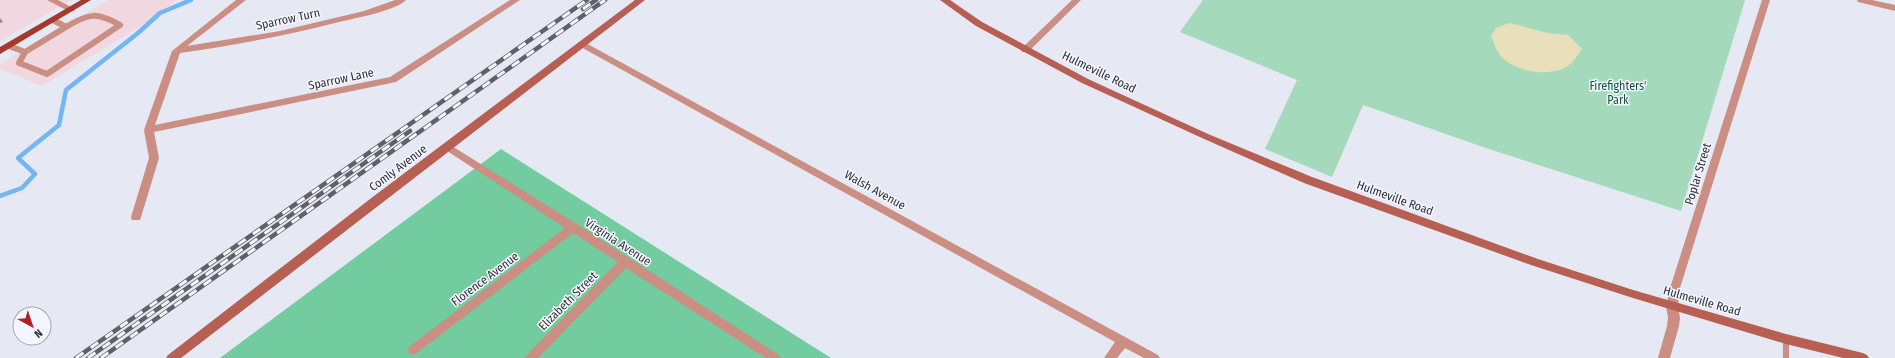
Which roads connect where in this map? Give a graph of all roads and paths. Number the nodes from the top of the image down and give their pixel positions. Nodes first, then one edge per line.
1 (51, 0) edge
2 (87, 0) edge
3 (242, 0) edge
4 (402, 0) edge
5 (516, 0) edge
6 (641, 0) edge
7 (944, 0) edge
8 (1077, 0) edge
9 (1766, 0) edge
10 (1861, 0) edge
11 (1895, 8) edge
12 (71, 10) junction
13 (53, 20) junction
14 (66, 27) junction
15 (582, 44) junction
16 (9, 46) junction
17 (1025, 50) junction
18 (0, 51) edge
19 (176, 51) junction
20 (25, 52) junction
21 (149, 130) junction
22 (447, 147) junction
23 (136, 217) dead end
24 (573, 228) junction
25 (626, 262) junction
26 (1672, 306) junction
27 (1786, 339) junction
28 (1123, 341) junction
29 (413, 350) dead end
30 (172, 358) edge
31 (530, 358) edge
32 (775, 358) edge
33 (1110, 358) edge
34 (1154, 358) edge
35 (1664, 358) edge
36 (1786, 358) edge
37 (1863, 358) edge

1 - 12 street
2 - 12 main road
3 - 19 street
4 - 19 street, Sparrow Turn
5 - 21 street, Sparrow Lane
6 - 15 street, Comly Avenue
7 - 17 street, Hulmeville Road
8 - 17 street
9 - 26 street, Poplar Street
10 - 11 street
12 - 13 main road
13 - 14 lane
13 - 16 main road
14 - 20 lane
14 - 20 lane
15 - 22 street, Comly Avenue
15 - 28 street, Walsh Avenue
16 - 18 main road
16 - 20 lane
17 - 26 street, Hulmeville Road
19 - 21 street
21 - 23 street
22 - 24 street, Virginia Avenue
22 - 30 street, Comly Avenue
24 - 25 street, Virginia Avenue
24 - 29 street, Florence Avenue
25 - 31 street, Elizabeth Street
25 - 32 street, Virginia Avenue
26 - 27 street, Hulmeville Road
26 - 35 street, Poplar Street
27 - 36 lane
27 - 37 street, Hulmeville Road
28 - 33 street
28 - 34 street, Walsh Avenue

